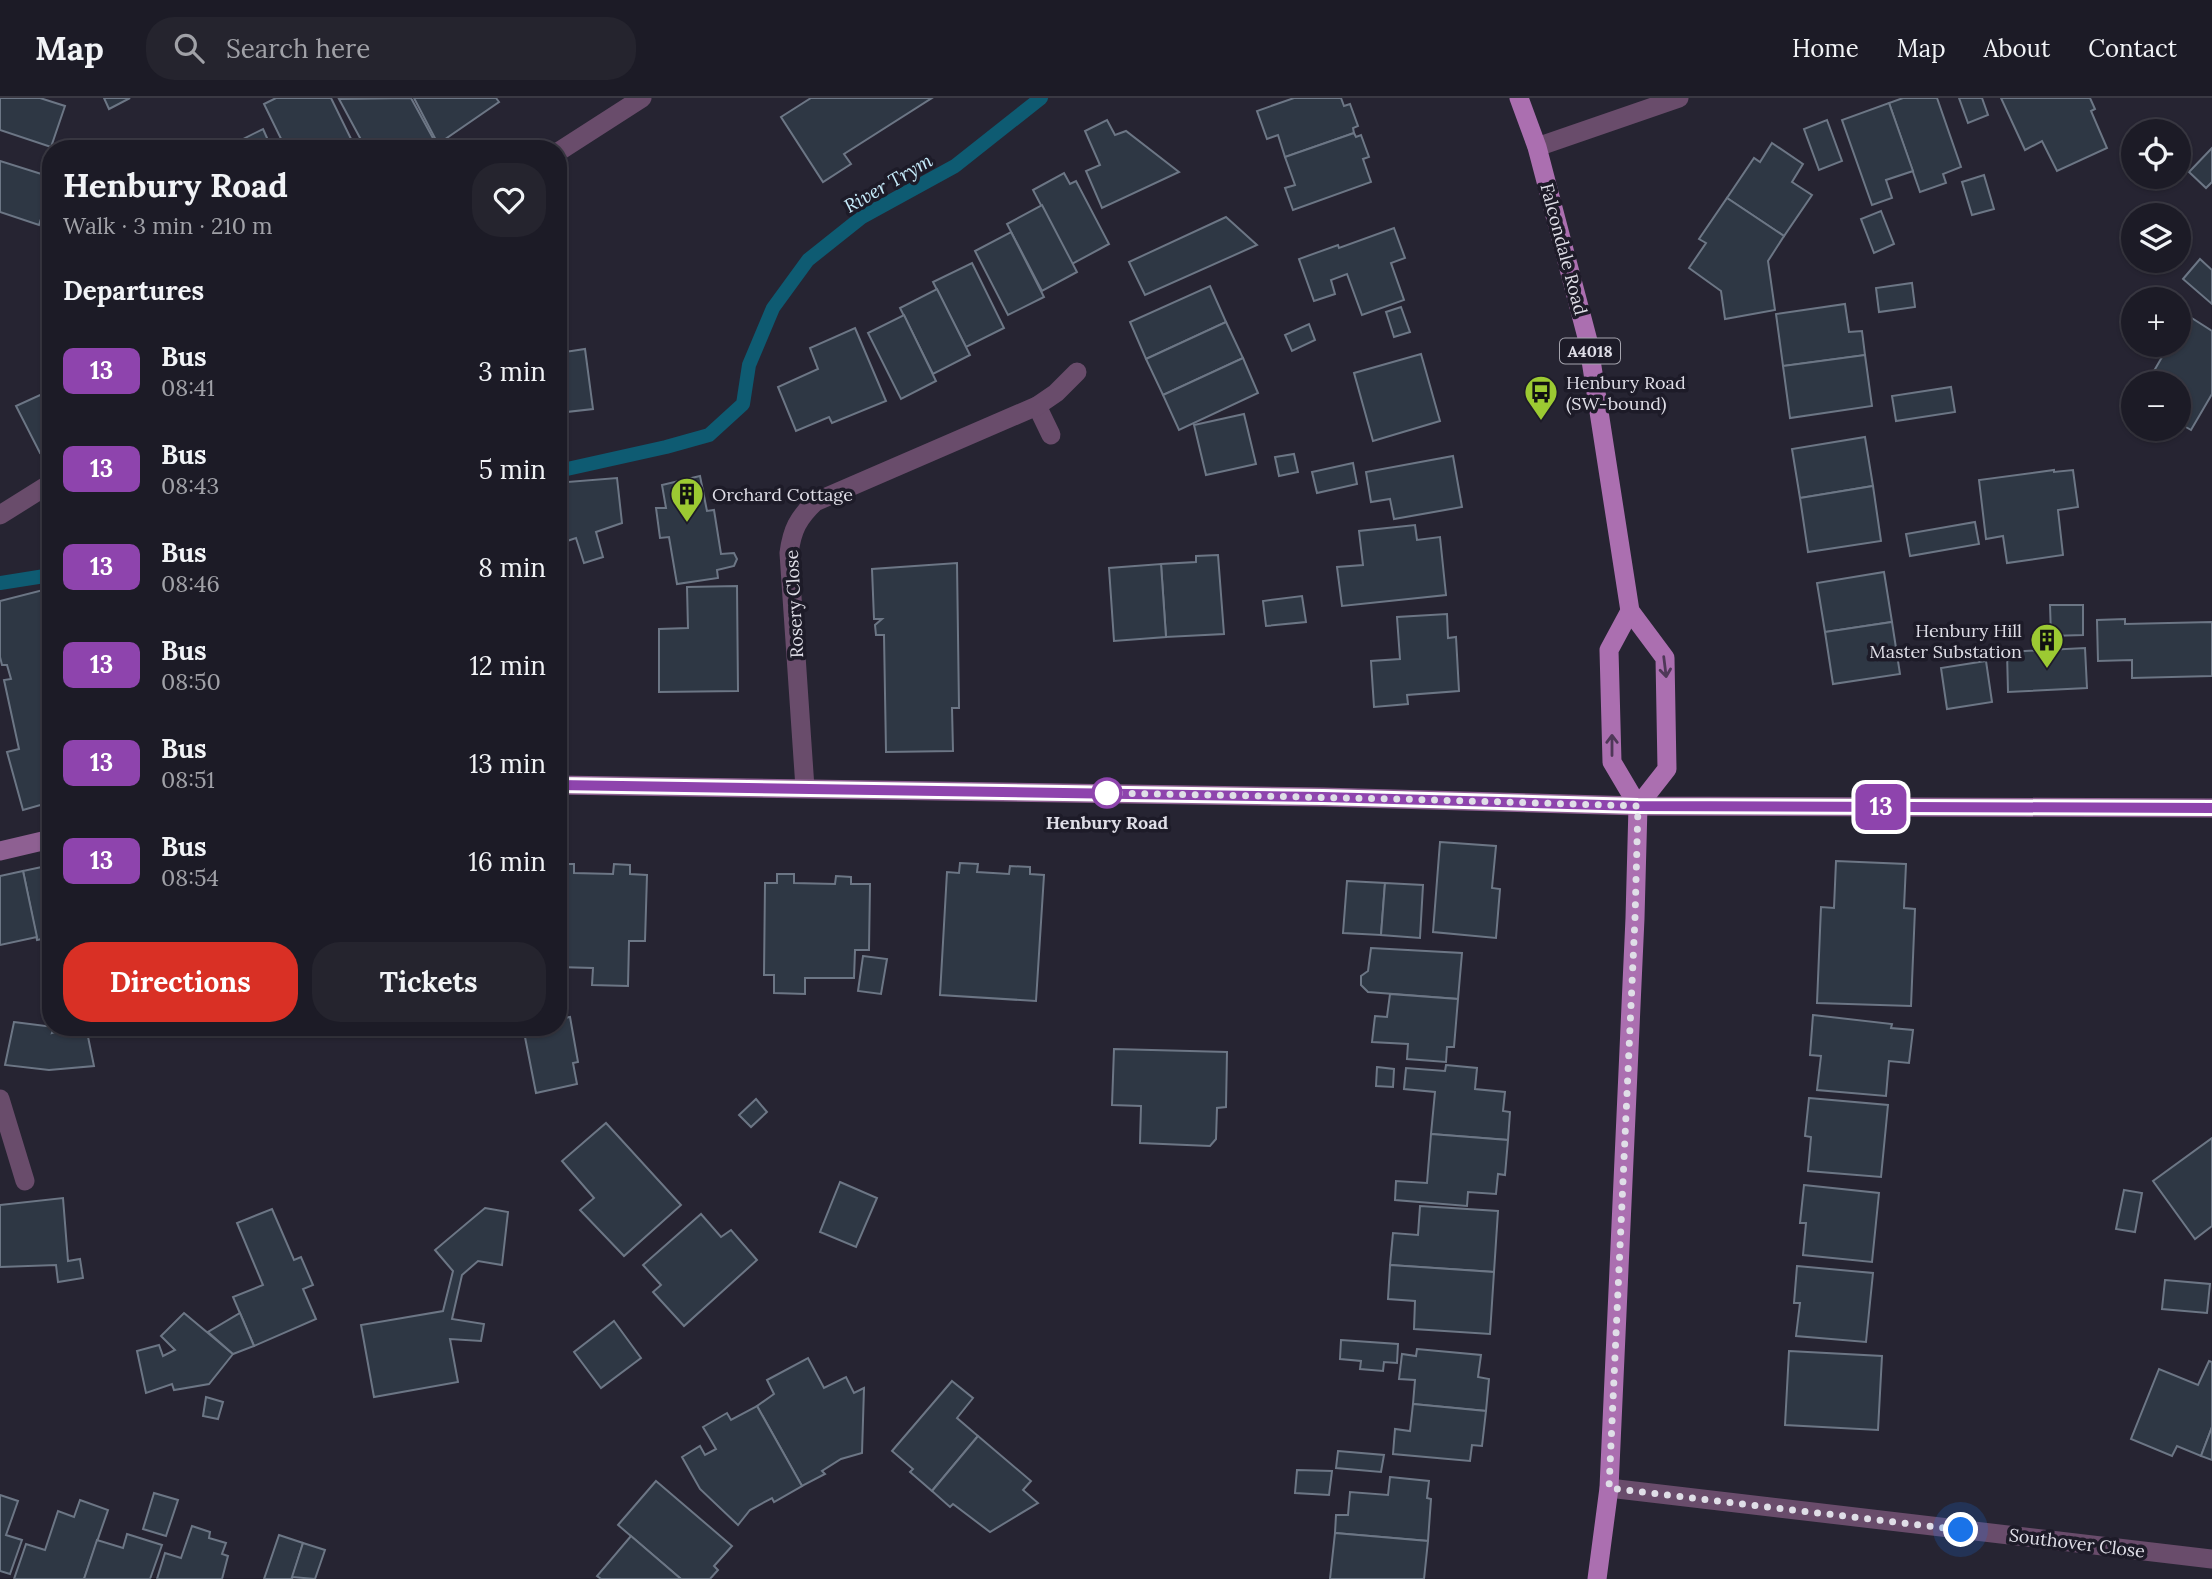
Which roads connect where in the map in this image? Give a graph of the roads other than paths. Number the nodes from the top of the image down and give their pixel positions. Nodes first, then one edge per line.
1 (642, 98) edge
2 (1519, 98) edge
3 (1679, 98) edge
4 (567, 146) edge
5 (1537, 147) junction
6 (1077, 372) dead end
7 (1037, 406) junction
8 (1051, 435) dead end
9 (42, 489) edge
10 (0, 515) edge
11 (1630, 611) junction
12 (567, 785) edge
13 (805, 788) junction
14 (1638, 806) junction
15 (2212, 808) edge
16 (42, 841) edge
17 (0, 851) edge
18 (0, 1099) edge
19 (26, 1181) dead end
20 (1609, 1488) junction
21 (2212, 1559) edge
22 (1597, 1579) edge

1 - 4 street
2 - 5 main road, Falcondale Road / A4018
3 - 5 street
5 - 11 main road, Falcondale Road / A4018
6 - 7 street, Rosery Close
7 - 8 street
7 - 13 street, Rosery Close
9 - 10 street
14 -> 11 main road
11 -> 14 main road, Falcondale Road / A4018
12 - 13 main road
13 - 14 main road
14 - 15 main road
14 - 20 main road
16 - 17 main road
18 - 19 street
20 - 21 street, Southover Close
20 - 22 main road

